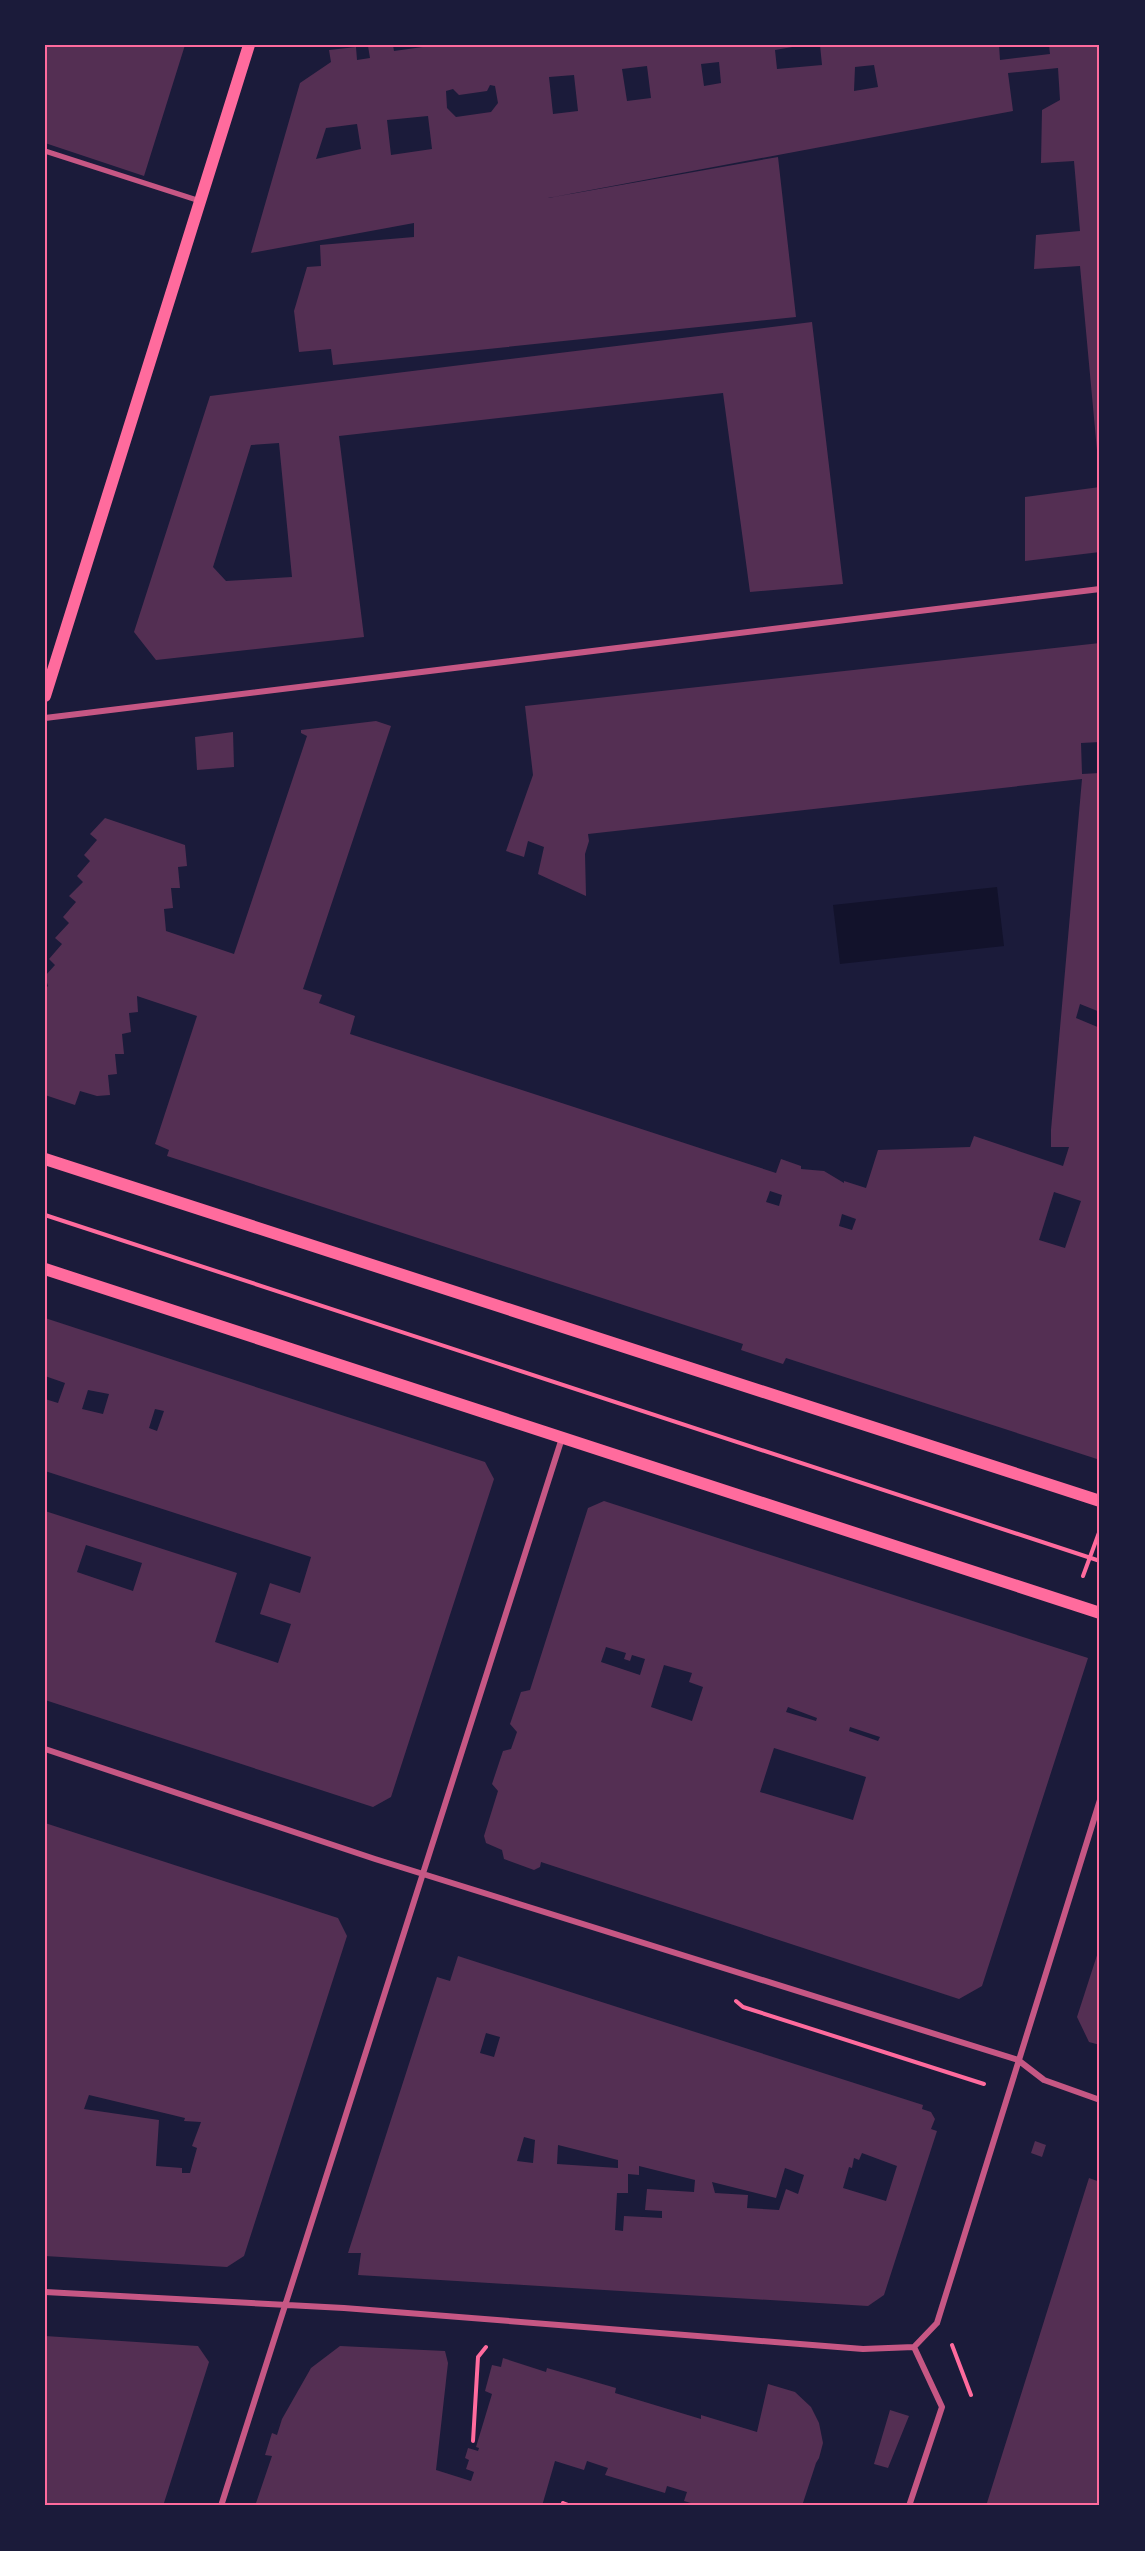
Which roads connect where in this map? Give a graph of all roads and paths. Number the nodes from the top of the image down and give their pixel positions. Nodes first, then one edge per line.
1 (249, 45) edge
2 (45, 151) edge
3 (200, 201) junction
4 (1100, 589) edge
5 (45, 696) edge
6 (45, 718) edge
7 (45, 1159) edge
8 (45, 1215) edge
9 (45, 1269) edge
10 (562, 1437) junction
11 (1100, 1501) edge
12 (1100, 1529) edge
13 (1090, 1558) junction
14 (1100, 1561) edge
15 (1074, 1604) junction
16 (1100, 1612) edge
17 (45, 1749) edge
18 (1100, 1800) edge
19 (424, 1873) junction
20 (1018, 2060) junction
21 (1100, 2100) edge
22 (45, 2292) edge
23 (286, 2305) junction
24 (955, 2336) dead end
25 (486, 2346) dead end
26 (914, 2347) junction
27 (971, 2395) dead end
28 (473, 2441) dead end
29 (221, 2506) edge
30 (562, 2506) edge
31 (571, 2506) edge
32 (909, 2506) edge

1 - 3 main road
2 - 3 street
3 - 5 main road
4 - 6 street
7 - 11 main road
8 - 13 path
9 - 10 main road
10 - 15 main road
10 - 19 street
12 - 13 path
13 - 14 path
13 - 15 path
15 - 16 main road
17 - 19 street
18 - 20 street
19 - 20 street
19 - 23 street
20 - 21 street
20 - 26 street
22 - 23 street
23 - 26 street
23 - 29 street
24 - 27 path
25 - 28 path
26 - 32 street
30 - 31 path

